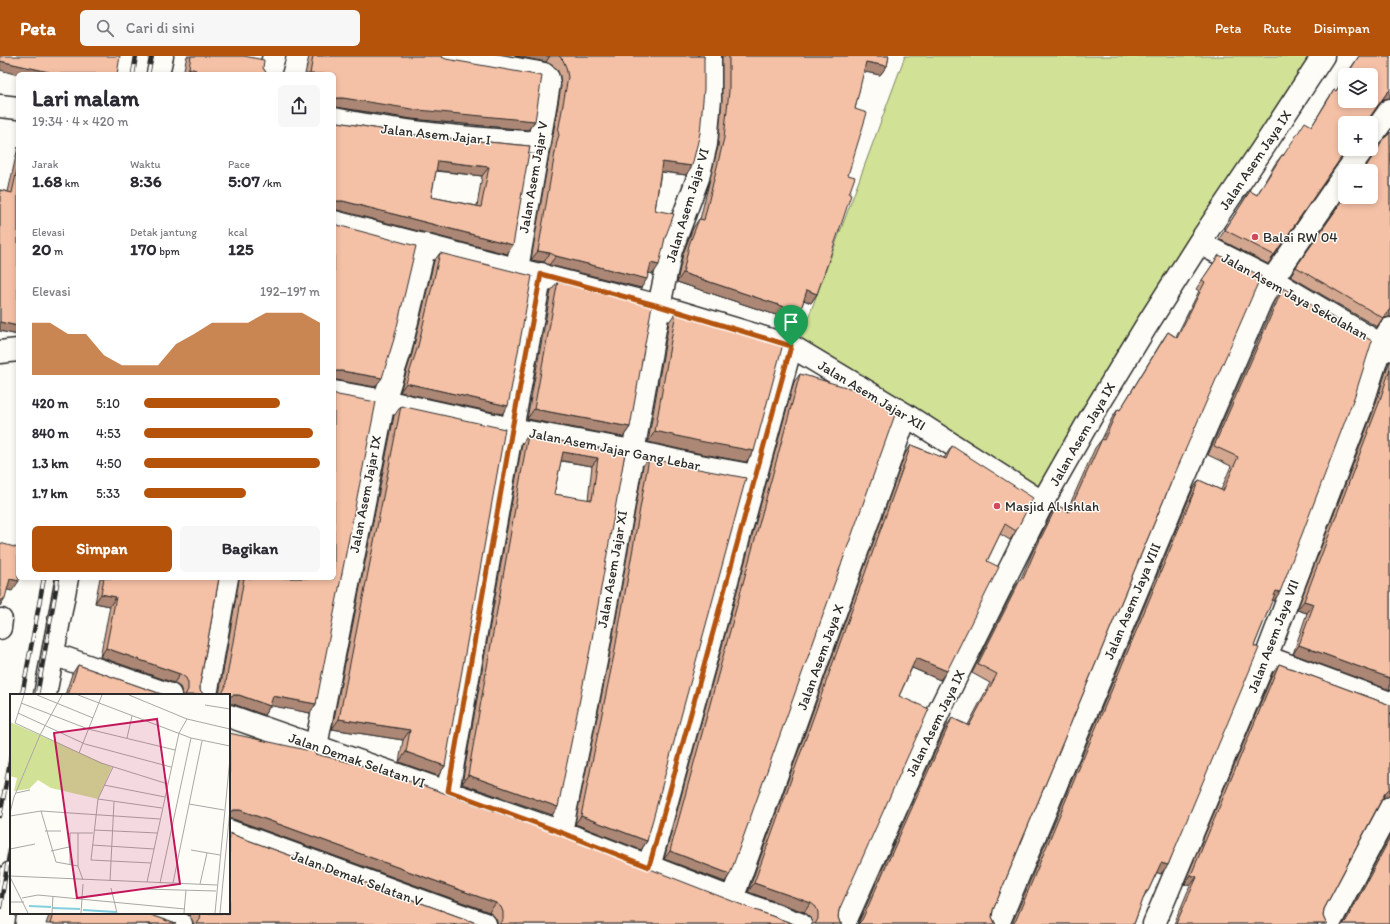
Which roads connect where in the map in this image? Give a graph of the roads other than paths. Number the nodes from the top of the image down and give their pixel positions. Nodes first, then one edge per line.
1 (162, 56) edge
2 (274, 56) edge
3 (442, 56) edge
4 (710, 56) edge
5 (1323, 56) edge
6 (158, 72) edge
7 (270, 72) edge
8 (0, 106) edge
9 (16, 108) edge
10 (1390, 110) edge
11 (336, 119) edge
12 (1378, 127) edge
13 (540, 143) junction
14 (1338, 184) edge
15 (336, 223) edge
16 (1199, 244) junction
17 (425, 245) junction
18 (517, 269) junction
19 (541, 274) junction
20 (1272, 280) junction
21 (659, 306) junction
22 (1387, 341) edge
23 (791, 346) junction
24 (16, 350) edge
25 (0, 352) edge
26 (336, 392) edge
27 (384, 401) junction
28 (906, 415) junction
29 (512, 429) junction
30 (632, 451) junction
31 (755, 476) junction
32 (1043, 503) junction
33 (67, 580) edge
34 (227, 580) edge
35 (53, 654) junction
36 (1266, 657) junction
37 (45, 694) edge
38 (167, 694) edge
39 (206, 694) edge
40 (1390, 703) edge
41 (230, 716) edge
42 (316, 746) junction
43 (448, 791) junction
44 (1390, 808) edge
45 (230, 831) edge
46 (560, 832) junction
47 (649, 867) junction
48 (10, 879) edge
49 (732, 899) junction
50 (154, 914) edge
51 (3, 924) edge
52 (181, 924) edge
53 (485, 924) edge
54 (800, 924) edge
55 (844, 924) edge
56 (998, 924) edge
57 (1154, 924) edge
58 (1329, 924) edge

1 - 6 street
2 - 7 street
3 - 13 street, Jalan Asem Jajar V
4 - 21 street, Jalan Asem Jajar VI
5 - 16 street, Jalan Asem Jaya IX
8 - 9 street
10 - 12 street
11 - 13 street, Jalan Asem Jajar I
13 - 18 street, Jalan Asem Jajar V
14 - 20 street, Jalan Asem Jaya VIII
15 - 17 street, Jalan Asem Jajar XII
16 - 20 street, Jalan Asem Jaya Sekolahan
16 - 32 street, Jalan Asem Jaya IX
17 - 18 street, Jalan Asem Jajar XII
17 - 27 street, Jalan Asem Jajar IX
18 - 19 street, Jalan Asem Jajar XII
19 - 21 street, Jalan Asem Jajar XII
19 - 29 street
20 - 22 street, Jalan Asem Jaya Sekolahan
20 - 56 street, Jalan Asem Jaya VIII
21 - 23 street, Jalan Asem Jajar XII
21 - 30 street, Jalan Asem Jajar XI
22 - 36 street, Jalan Asem Jaya VII
23 - 28 street, Jalan Asem Jajar XII
23 - 31 street
24 - 25 street
26 - 27 street, Jalan Asem Jajar Gang Lebar
27 - 29 street, Jalan Asem Jajar Gang Lebar
27 - 42 street, Jalan Asem Jajar IX
28 - 32 street, Jalan Asem Jajar XII
28 - 49 street, Jalan Asem Jaya X
29 - 30 street, Jalan Asem Jajar Gang Lebar
29 - 43 street
30 - 31 street, Jalan Asem Jajar Gang Lebar
30 - 46 street, Jalan Asem Jajar XI
31 - 47 street
32 - 55 street, Jalan Asem Jaya IX
33 - 35 street
34 - 39 street
35 - 37 street
35 - 38 street
36 - 40 street
36 - 57 street, Jalan Asem Jaya VII
41 - 42 street, Jalan Demak Selatan VI
42 - 43 street, Jalan Demak Selatan VI
43 - 46 street, Jalan Demak Selatan VI
44 - 58 street
45 - 53 street, Jalan Demak Selatan V
46 - 47 street, Jalan Demak Selatan VI
47 - 49 street, Jalan Demak Selatan VI
48 - 51 street
49 - 54 street, Jalan Demak Selatan VI
50 - 52 street

